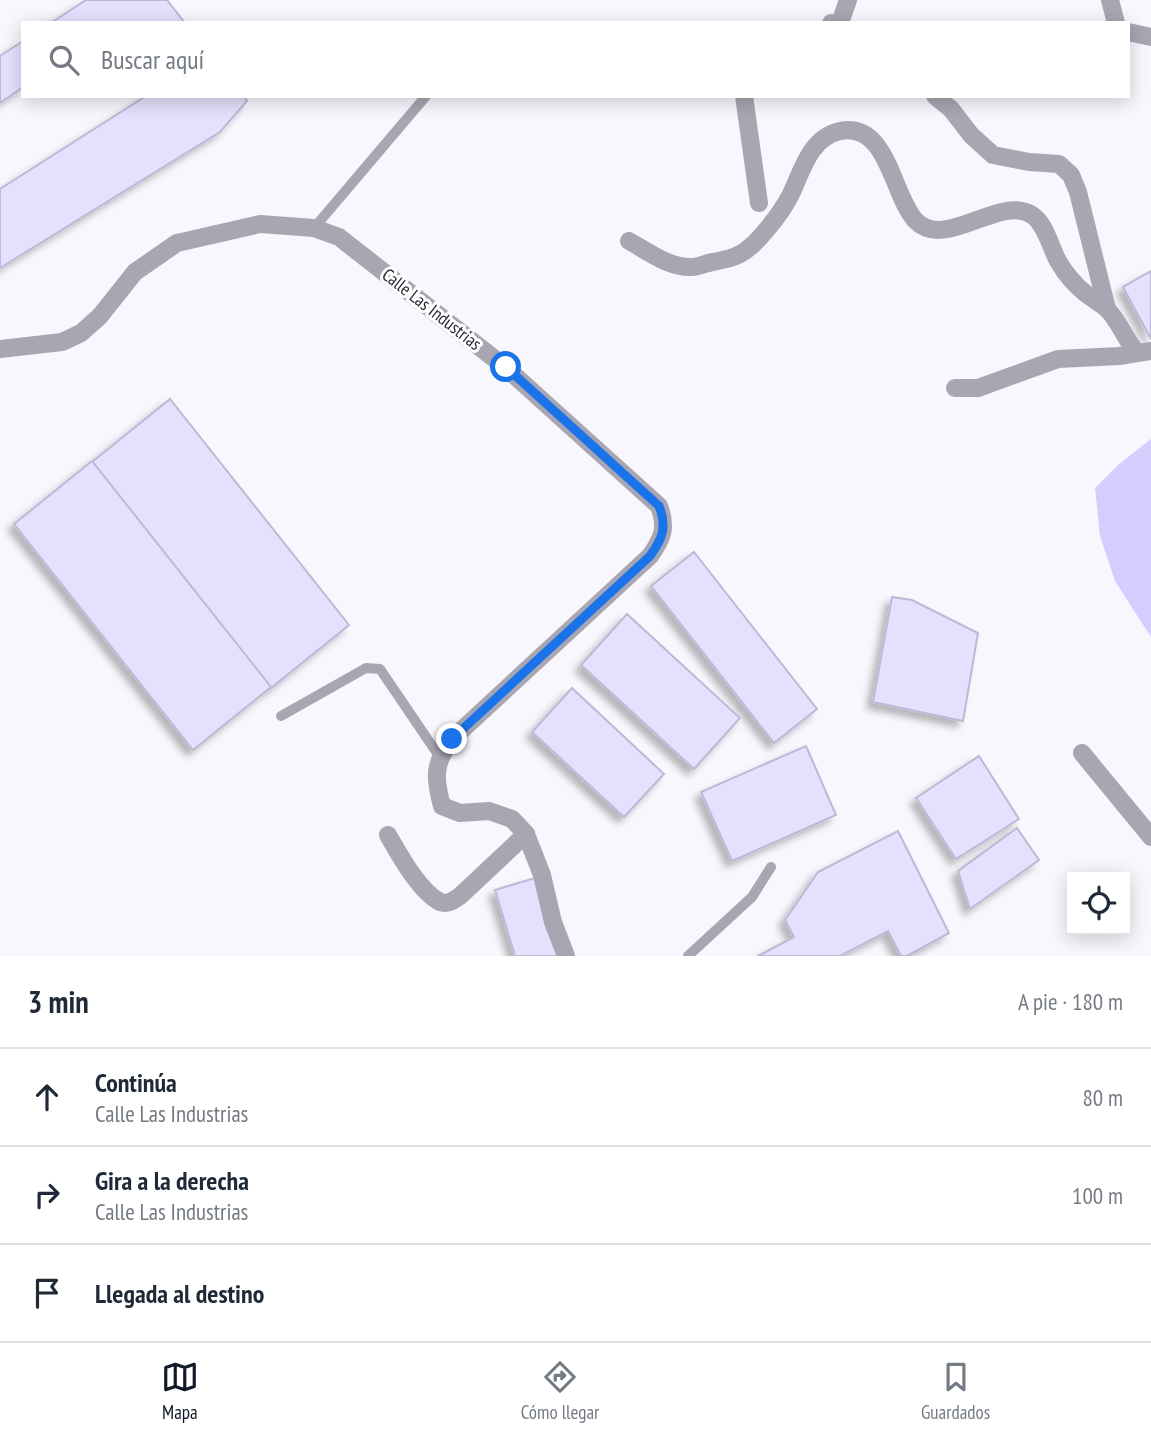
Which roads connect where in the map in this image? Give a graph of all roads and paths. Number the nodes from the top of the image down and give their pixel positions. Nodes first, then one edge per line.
1 (848, 0) edge
2 (1110, 0) edge
3 (841, 21) edge
4 (1115, 21) edge
5 (1130, 32) edge
6 (1151, 37) edge
7 (424, 98) edge
8 (744, 98) edge
9 (937, 98) edge
10 (759, 203) dead end
11 (314, 228) junction
12 (629, 241) dead end
13 (1107, 309) junction
14 (0, 349) edge
15 (1144, 352) edge
16 (955, 388) dead end
17 (281, 716) dead end
18 (1082, 753) dead end
19 (439, 756) junction
20 (526, 834) junction
21 (388, 835) dead end
22 (1151, 837) edge
23 (771, 867) dead end
24 (566, 956) edge
25 (688, 956) edge

1 - 3 street
2 - 4 street
5 - 6 street
7 - 11 lane
8 - 10 street
9 - 13 street
11 - 14 street, Calle Las Industrias
11 - 19 street, Calle Las Industrias
12 - 13 street
13 - 15 street
15 - 16 street
17 - 19 lane
18 - 22 street
19 - 20 street
20 - 21 street
20 - 24 street
23 - 25 lane

